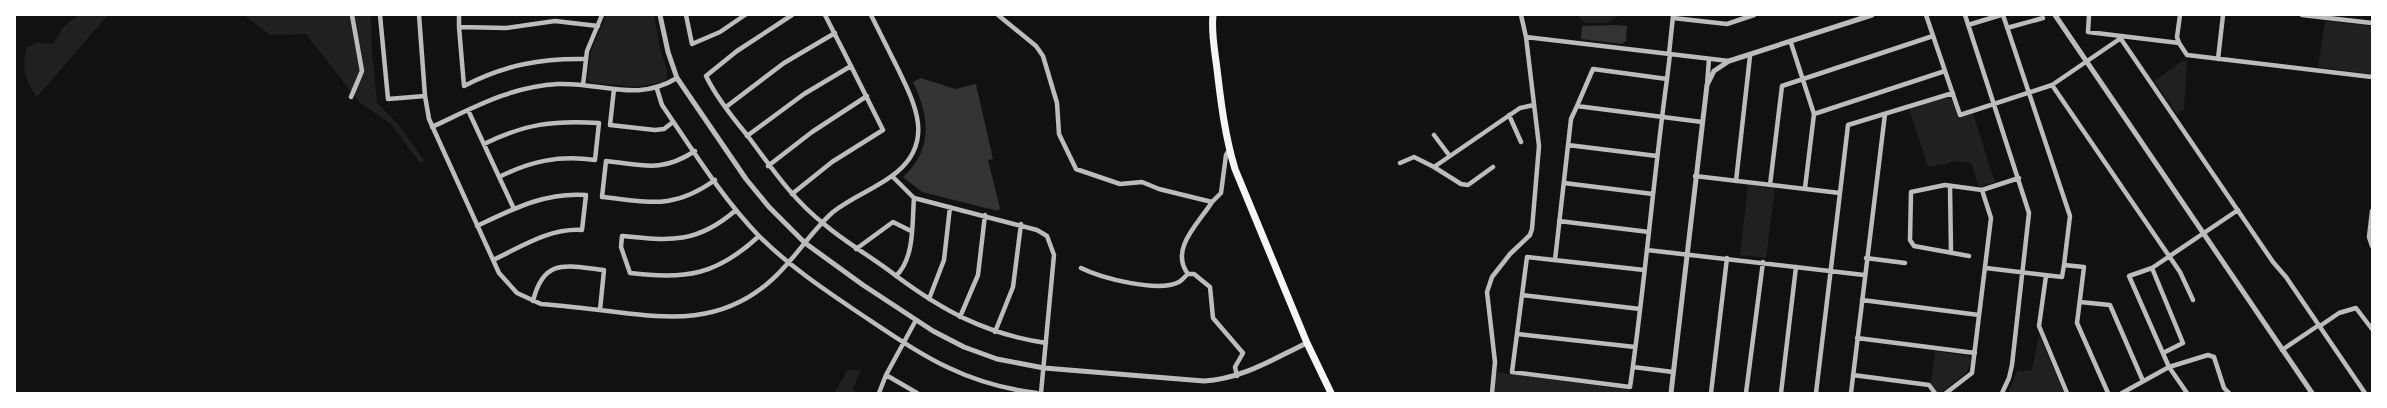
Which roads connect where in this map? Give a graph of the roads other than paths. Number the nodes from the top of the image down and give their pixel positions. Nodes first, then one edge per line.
1 (352, 15) edge
2 (380, 15) edge
3 (419, 15) edge
4 (459, 15) edge
5 (602, 15) edge
6 (660, 15) edge
7 (686, 15) edge
8 (745, 15) edge
9 (792, 15) edge
10 (825, 15) edge
11 (871, 15) edge
12 (998, 15) edge
13 (1213, 15) edge
14 (1521, 15) edge
15 (1708, 15) edge
16 (1754, 15) edge
17 (1872, 15) edge
18 (1926, 15) edge
19 (1965, 15) edge
20 (2002, 15) edge
21 (2056, 15) edge
22 (2089, 15) edge
23 (2180, 15) edge
24 (2223, 15) edge
25 (2302, 15) edge
26 (1673, 16) edge
27 (1859, 17) edge
28 (2044, 18) dead end
29 (1707, 22) junction
30 (2372, 23) edge
31 (1968, 25) junction
32 (598, 26) junction
33 (459, 27) junction
34 (2007, 28) junction
35 (835, 33) junction
36 (1933, 36) junction
37 (1526, 37) junction
38 (2121, 38) junction
39 (1791, 43) junction
40 (2179, 43) junction
41 (1669, 54) junction
42 (1750, 56) junction
43 (586, 59) junction
44 (1709, 59) junction
45 (2218, 59) junction
46 (1729, 61) junction
47 (2087, 62) junction
48 (852, 66) junction
49 (1945, 71) junction
50 (2372, 77) edge
51 (677, 78) junction
52 (1667, 79) junction
53 (1802, 79) junction
54 (583, 85) junction
55 (1707, 85) junction
56 (2052, 85) junction
57 (614, 89) junction
58 (657, 89) junction
59 (2029, 92) junction
60 (1953, 93) junction
61 (425, 96) junction
62 (867, 96) junction
63 (350, 97) dead end
64 (1994, 104) junction
65 (1534, 105) junction
66 (1577, 106) junction
67 (726, 107) junction
68 (468, 110) junction
69 (1814, 114) junction
70 (1884, 114) junction
71 (1509, 115) junction
72 (1662, 117) junction
73 (674, 122) junction
74 (1702, 122) junction
75 (432, 127) junction
76 (1434, 134) dead end
77 (747, 136) junction
78 (1521, 142) dead end
79 (484, 144) junction
80 (1568, 145) junction
81 (1229, 150) junction
82 (695, 151) junction
83 (1449, 156) junction
84 (1657, 156) junction
85 (1400, 163) dead end
86 (768, 166) junction
87 (1434, 167) junction
88 (1493, 168) dead end
89 (892, 176) junction
90 (1695, 176) junction
91 (499, 177) junction
92 (2019, 178) junction
93 (715, 180) junction
94 (1736, 181) junction
95 (1564, 183) junction
96 (1770, 185) junction
97 (1950, 186) junction
98 (1805, 188) junction
99 (1982, 190) junction
100 (1840, 193) junction
101 (792, 194) junction
102 (1653, 194) junction
103 (914, 198) junction
104 (1212, 202) junction
105 (950, 207) junction
106 (514, 209) junction
107 (736, 210) junction
108 (2238, 210) junction
109 (2372, 211) edge
110 (985, 215) junction
111 (1559, 221) junction
112 (822, 223) junction
113 (1020, 224) junction
114 (477, 226) junction
115 (911, 231) junction
116 (1648, 232) junction
117 (2203, 234) junction
118 (759, 236) junction
119 (2370, 237) edge
120 (805, 243) junction
121 (2372, 246) edge
122 (856, 249) junction
123 (1647, 250) junction
124 (1687, 253) junction
125 (1951, 253) junction
126 (1968, 256) dead end
127 (2168, 257) junction
128 (1727, 258) junction
129 (1866, 258) junction
130 (493, 260) junction
131 (1555, 260) junction
132 (788, 261) junction
133 (1763, 262) junction
134 (1905, 263) dead end
135 (2064, 265) junction
136 (1796, 266) junction
137 (1080, 268) dead end
138 (1986, 268) junction
139 (2152, 268) junction
140 (603, 270) junction
141 (1644, 270) junction
142 (610, 271) dead end
143 (1830, 271) junction
144 (2024, 273) junction
145 (1188, 274) junction
146 (1864, 275) junction
147 (896, 276) junction
148 (2046, 276) junction
149 (1522, 295) junction
150 (929, 298) junction
151 (1862, 300) junction
152 (2193, 300) dead end
153 (533, 301) junction
154 (2080, 302) junction
155 (600, 310) junction
156 (1640, 310) junction
157 (1979, 315) junction
158 (960, 317) junction
159 (916, 320) junction
160 (2319, 326) junction
161 (2372, 329) edge
162 (995, 332) junction
163 (1518, 334) junction
164 (1857, 338) junction
165 (904, 343) junction
166 (1046, 343) junction
167 (1307, 343) junction
168 (1634, 347) junction
169 (2282, 350) junction
170 (1975, 353) junction
171 (2163, 353) junction
172 (1633, 367) junction
173 (2169, 367) junction
174 (1044, 368) junction
175 (1673, 372) junction
176 (886, 375) junction
177 (1853, 375) junction
178 (1237, 376) junction
179 (2142, 381) junction
180 (1630, 387) junction
181 (1005, 391) edge
182 (879, 393) edge
183 (917, 393) edge
184 (1037, 393) edge
185 (1041, 393) edge
186 (1331, 393) edge
187 (1492, 393) edge
188 (1631, 393) edge
189 (1671, 393) edge
190 (1711, 393) edge
191 (1746, 393) edge
192 (1781, 393) edge
193 (1816, 393) edge
194 (1851, 393) edge
195 (1935, 393) edge
196 (1946, 393) edge
197 (2002, 393) edge
198 (2067, 393) edge
199 (2108, 393) edge
200 (2122, 393) edge
201 (2187, 393) edge
202 (2229, 393) edge
203 (2312, 393) edge
204 (2365, 393) edge

1 - 63 street
2 - 61 street
3 - 61 street
4 - 33 street
5 - 32 street
6 - 51 street
7 - 8 street
9 - 67 street
10 - 35 street
11 - 89 street
12 - 104 street
13 - 81 highway
14 - 37 street
15 - 29 street
16 - 29 street
17 - 27 street
18 - 36 street
19 - 31 street
20 - 31 street
20 - 34 street
21 - 47 street
22 - 38 street
23 - 40 street
24 - 45 street
25 - 30 street
26 - 29 street
26 - 41 street
27 - 39 street
28 - 34 street
31 - 64 street
32 - 33 street
32 - 43 street
33 - 43 street
34 - 59 street
35 - 48 street
35 - 67 street
36 - 49 street
36 - 53 street
37 - 41 street
37 - 65 street
38 - 40 street
38 - 47 street
38 - 108 street
39 - 42 street
39 - 53 street
40 - 45 street
41 - 44 street
41 - 52 street
42 - 46 street
42 - 94 street
43 - 54 street
44 - 46 street
44 - 55 street
45 - 50 street
46 - 55 street
47 - 56 street
47 - 117 street
48 - 62 street
48 - 77 street
49 - 60 street
49 - 69 street
51 - 58 street
51 - 120 street
52 - 66 street
52 - 72 street
53 - 69 street
53 - 96 street
54 - 57 street
54 - 68 street
55 - 74 street
56 - 59 street
56 - 127 street
57 - 58 street
57 - 73 street
58 - 73 street
59 - 64 street
59 - 135 street
60 - 64 street
60 - 70 street
61 - 75 street
62 - 86 street
62 - 101 street
64 - 92 street
65 - 71 street
65 - 187 street
66 - 72 street
66 - 80 street
67 - 77 street
68 - 75 street
68 - 79 street
69 - 98 street
70 - 100 street
70 - 129 street
71 - 78 street
71 - 83 street
72 - 74 street
72 - 84 street
73 - 82 street
74 - 90 street
75 - 114 street
76 - 83 street
77 - 86 street
79 - 91 street
79 - 91 street
80 - 84 street
80 - 95 street
81 - 104 street
81 - 167 highway
82 - 93 street
82 - 93 street
83 - 87 street
84 - 102 street
85 - 87 street
86 - 101 street
87 - 88 street
89 - 103 street
89 - 112 street
90 - 94 street
90 - 124 street
91 - 106 street
92 - 99 street
92 - 144 street
93 - 107 street
94 - 96 street
95 - 102 street
95 - 111 street
96 - 98 street
97 - 99 street
97 - 125 street
97 - 125 street
98 - 100 street
99 - 138 street
100 - 143 street
101 - 112 street
102 - 116 street
103 - 105 street
103 - 115 street
104 - 145 street
105 - 110 street
105 - 150 street
106 - 114 street
106 - 130 street
107 - 118 street
107 - 118 street
108 - 117 street
108 - 160 street
109 - 119 street
110 - 113 street
110 - 158 street
111 - 116 street
111 - 131 street
112 - 120 street
112 - 122 street
113 - 162 street
113 - 166 street
114 - 130 street
115 - 122 street
115 - 147 street
116 - 123 street
117 - 127 street
117 - 169 street
118 - 132 street
119 - 121 street
120 - 132 street
120 - 159 street
122 - 147 street
123 - 124 street
123 - 141 street
124 - 128 street
124 - 175 street
125 - 126 street
127 - 139 street
127 - 152 street
128 - 133 street
128 - 190 street
129 - 134 street
129 - 146 street
130 - 153 street
131 - 141 street
131 - 149 street
132 - 155 street
132 - 165 street
133 - 136 street
133 - 191 street
135 - 148 street
135 - 154 street
136 - 143 street
136 - 192 street
137 - 145 street
138 - 144 street
138 - 157 street
139 - 171 street
139 - 171 street
140 - 142 street
140 - 153 street
140 - 155 street
141 - 156 street
143 - 146 street
143 - 193 street
144 - 148 street
144 - 197 street
145 - 178 street
146 - 151 street
147 - 150 street
148 - 198 street
149 - 156 street
149 - 163 street
150 - 158 street
151 - 157 street
151 - 164 street
153 - 155 street
154 - 179 street
154 - 199 street
156 - 168 street
157 - 170 street
158 - 162 street
159 - 165 street
159 - 174 street
160 - 161 street
160 - 169 street
160 - 204 street
162 - 166 street
163 - 168 street
163 - 180 street
164 - 170 street
164 - 177 street
165 - 176 street
165 - 181 street
166 - 174 street
167 - 178 street
167 - 186 highway
168 - 172 street
169 - 203 street
170 - 196 street
171 - 173 street
172 - 175 street
172 - 180 street
173 - 179 street
173 - 201 street
173 - 202 street
174 - 178 street
174 - 185 street
175 - 189 street
176 - 182 street
176 - 183 street
177 - 194 street
177 - 195 street
179 - 200 street
180 - 188 street
181 - 184 street

